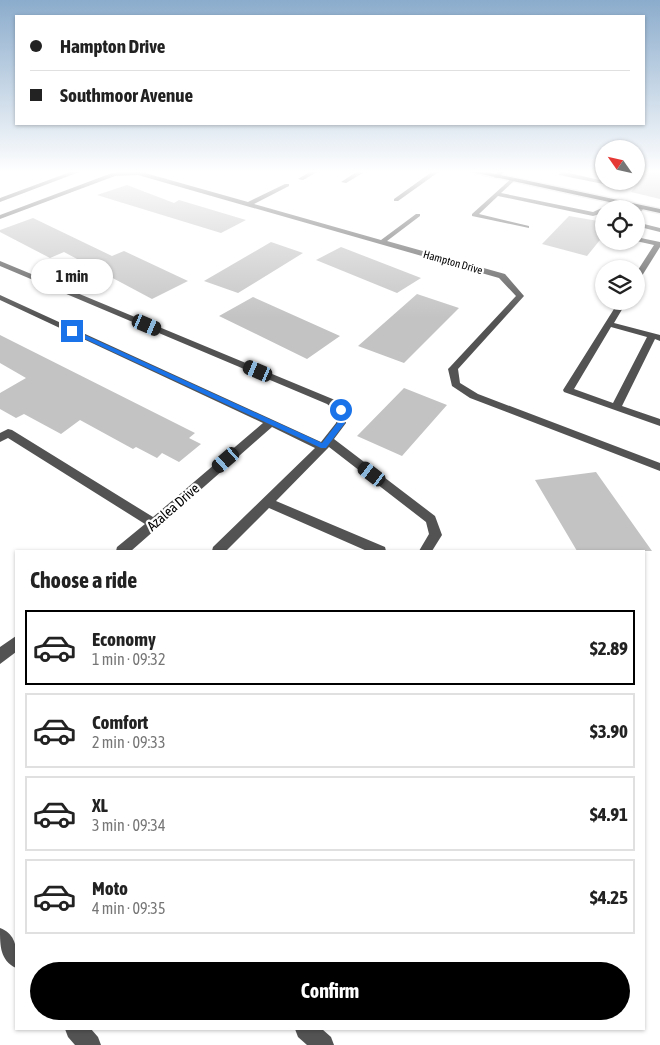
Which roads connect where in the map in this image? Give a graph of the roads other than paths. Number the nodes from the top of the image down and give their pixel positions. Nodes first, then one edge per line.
1 (304, 220) edge
2 (412, 220) edge
3 (495, 220) edge
4 (645, 226) edge
5 (527, 227) dead end
6 (660, 230) edge
7 (645, 241) edge
8 (382, 242) junction
9 (659, 244) edge
10 (0, 262) edge
11 (645, 266) edge
12 (0, 297) edge
13 (618, 310) edge
14 (609, 324) junction
15 (656, 337) edge
16 (616, 407) junction
17 (660, 422) edge
18 (270, 423) junction
19 (0, 438) edge
20 (326, 444) junction
21 (660, 467) edge
22 (268, 502) junction
23 (154, 523) junction
24 (123, 550) edge
25 (219, 550) edge
26 (378, 550) edge
27 (426, 550) edge
28 (15, 644) edge
29 (0, 657) edge
30 (0, 938) edge
31 (15, 957) edge
32 (77, 1030) edge
33 (90, 1045) edge

1 - 8 street, Hampton Drive
2 - 8 street
3 - 5 street
4 - 6 street
7 - 9 street
8 - 21 street, Hampton Drive
9 - 11 street
10 - 20 street
12 - 18 street
13 - 14 street
14 - 15 street
14 - 16 street
15 - 16 street
16 - 17 street
18 - 20 street
18 - 23 street, Azalea Drive
19 - 23 street
20 - 22 street
20 - 27 street
22 - 25 street
22 - 26 street
23 - 24 street, Azalea Drive
28 - 29 street
30 - 31 street
32 - 33 street

